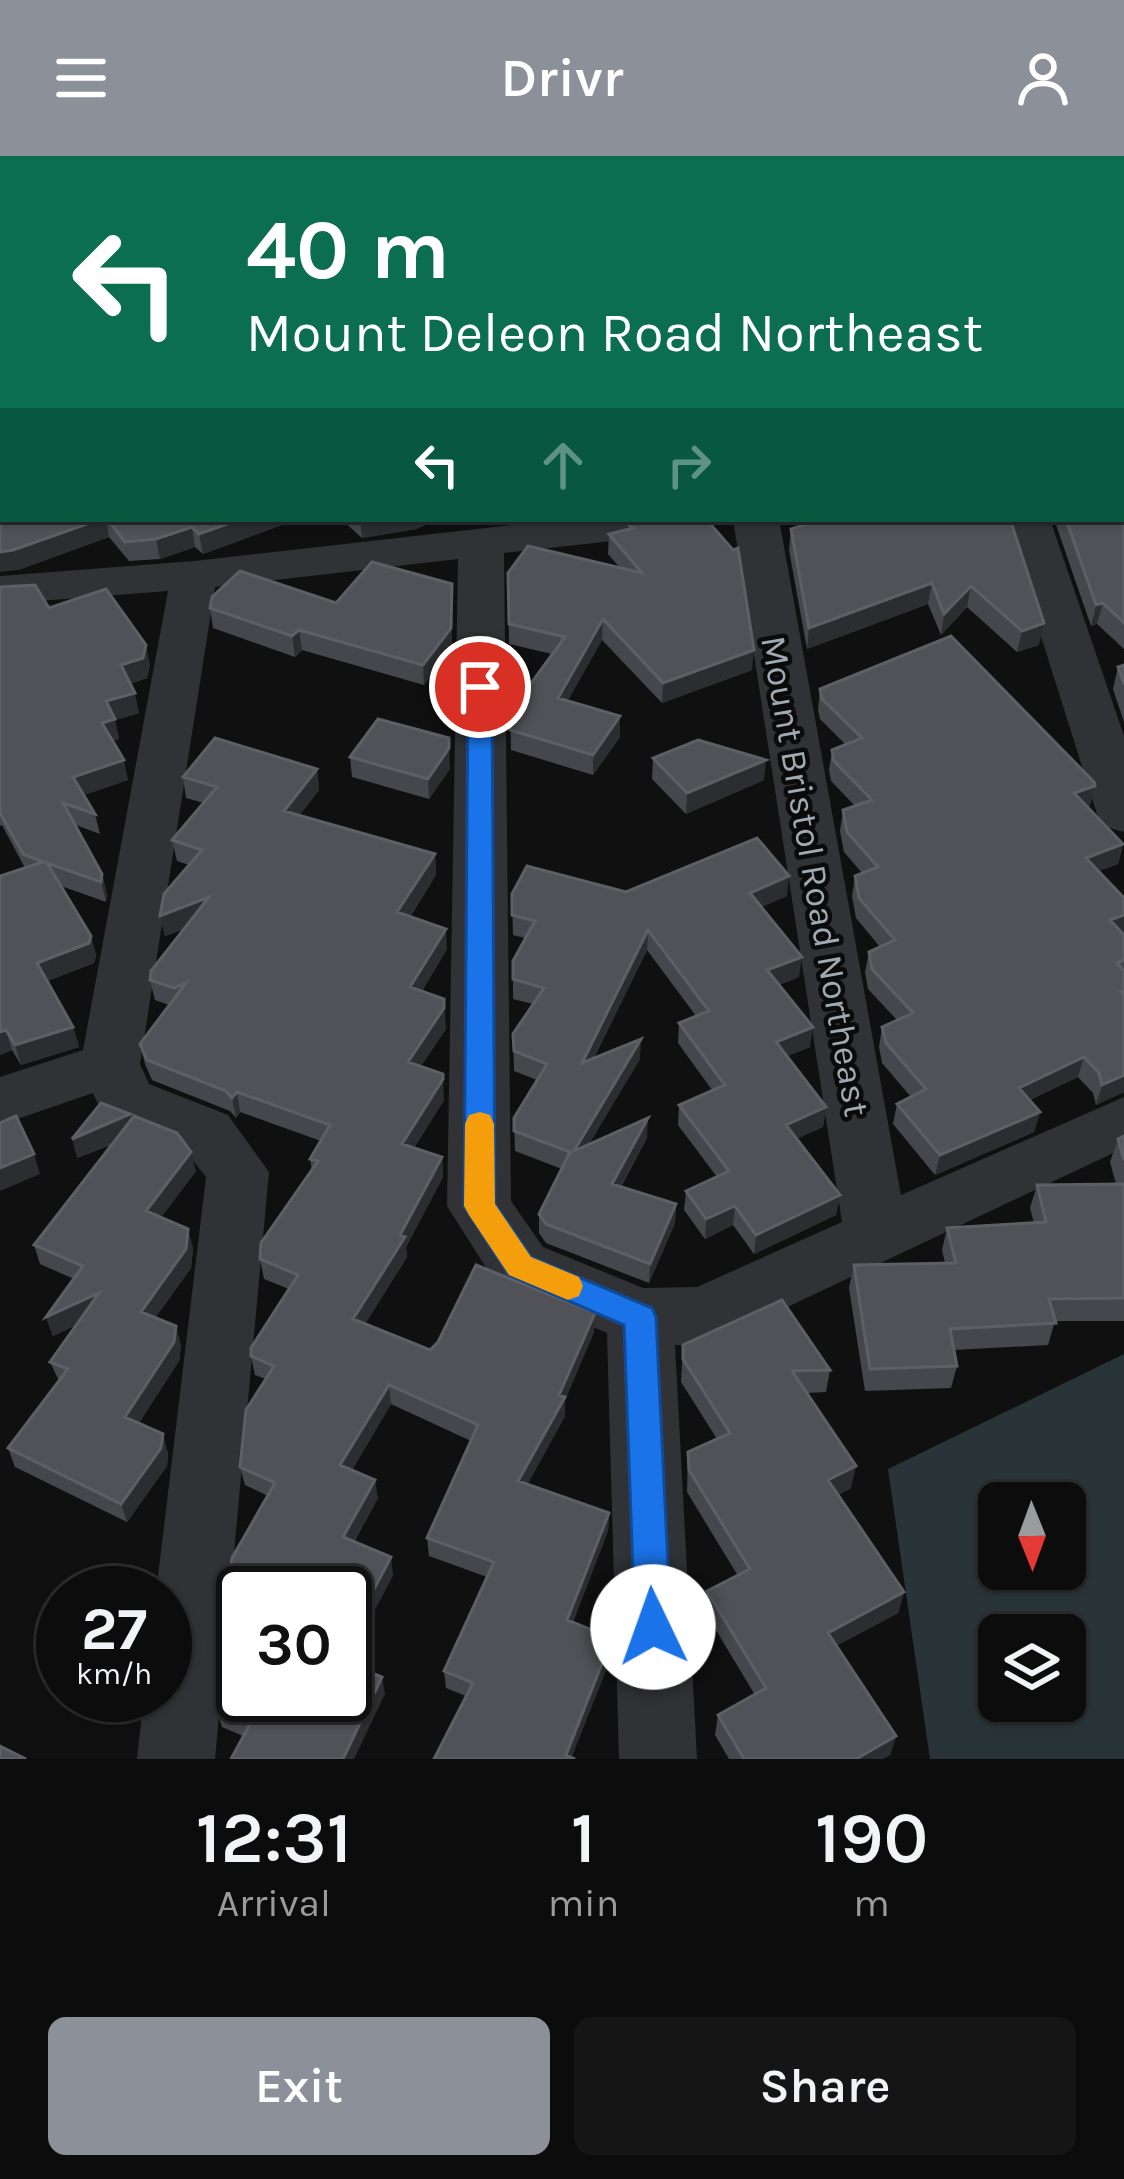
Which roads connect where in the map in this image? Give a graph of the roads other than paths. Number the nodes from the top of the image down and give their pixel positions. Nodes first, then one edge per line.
1 (661, 522) edge
2 (757, 522) edge
3 (1028, 522) edge
4 (481, 545) junction
5 (194, 575) junction
6 (0, 590) edge
7 (1124, 814) edge
8 (110, 1064) junction
9 (0, 1102) edge
10 (1124, 1121) edge
11 (876, 1233) junction
12 (640, 1317) junction
13 (176, 1759) edge
14 (658, 1759) edge

1 - 4 street
2 - 11 street, Mount Bristol Road Northeast
3 - 7 street
4 - 5 street
4 - 12 street
5 - 6 street
5 - 8 street
8 - 9 street
8 - 13 street
10 - 11 street
11 - 12 street
12 - 14 street

